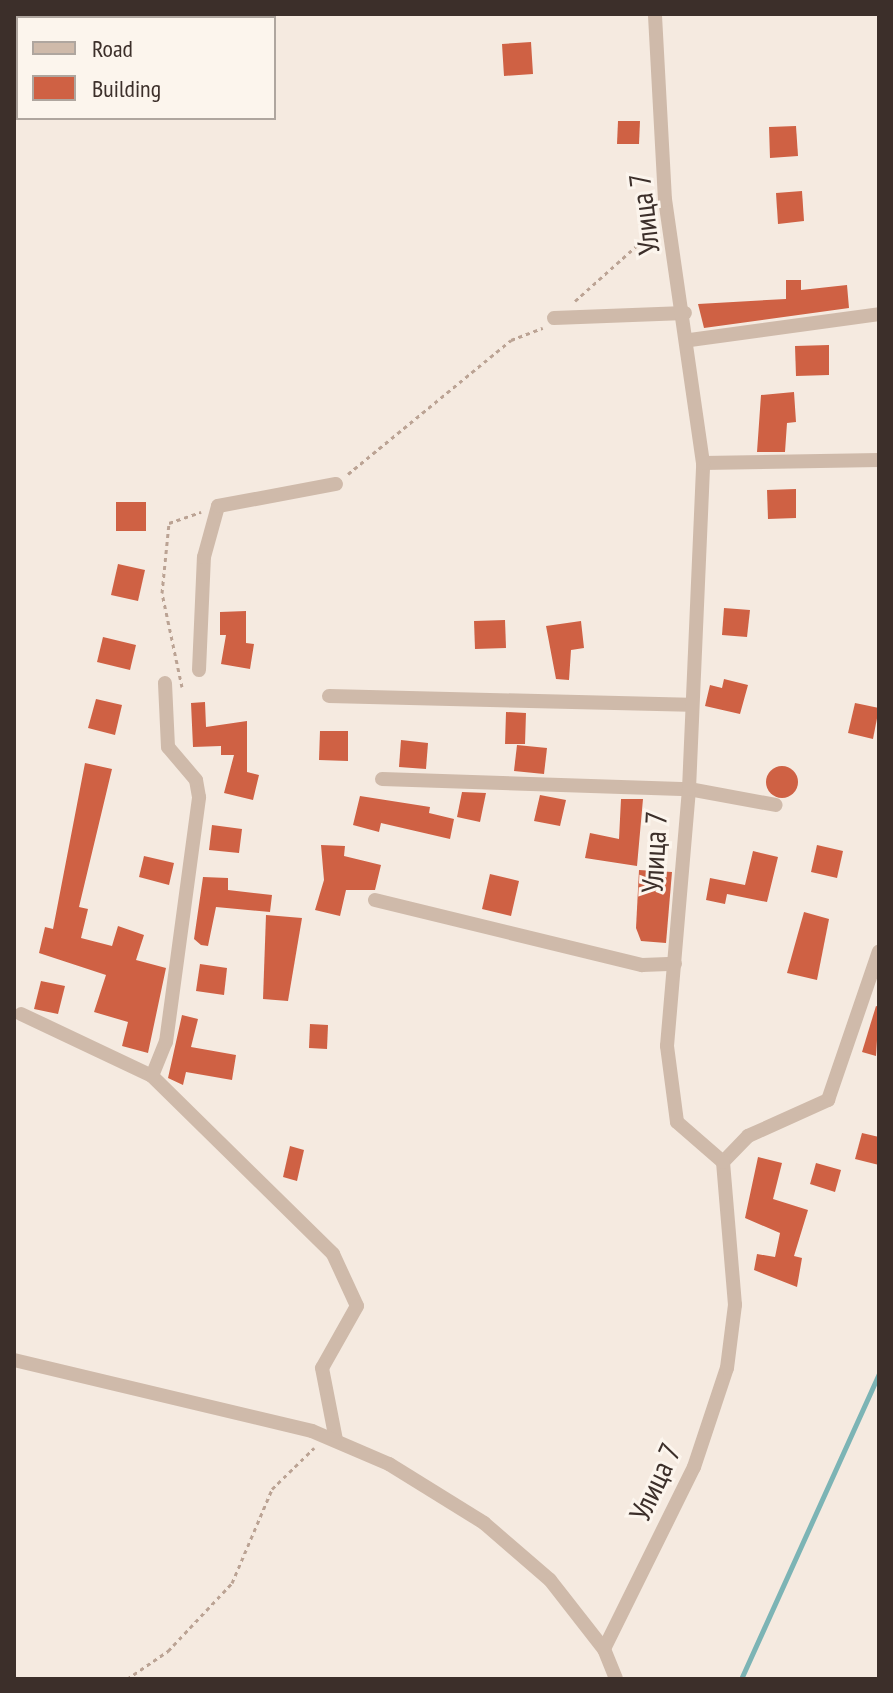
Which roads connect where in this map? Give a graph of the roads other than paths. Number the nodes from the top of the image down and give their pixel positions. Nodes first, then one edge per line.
1 (655, 14) edge
2 (685, 313) junction
3 (879, 314) edge
4 (554, 318) road end
5 (690, 340) junction
6 (879, 460) edge
7 (703, 463) junction
8 (336, 484) road end
9 (199, 670) dead end
10 (165, 683) dead end
11 (329, 696) dead end
12 (689, 705) junction
13 (382, 779) dead end
14 (689, 789) junction
15 (776, 805) dead end
16 (375, 900) dead end
17 (879, 951) edge
18 (675, 964) junction
19 (21, 1014) dead end
20 (152, 1076) junction
21 (723, 1162) junction
22 (14, 1360) edge
23 (331, 1438) junction
24 (604, 1649) junction
25 (616, 1679) edge

1 - 2 street, Улица 7
2 - 4 street
2 - 5 street, Улица 7
3 - 5 street
5 - 7 street, Улица 7
6 - 7 street
7 - 12 street, Улица 7
8 - 9 street
10 - 20 street
11 - 12 street
12 - 14 street, Улица 7
13 - 14 street
14 - 15 street
14 - 18 street, Улица 7
16 - 18 street
17 - 21 street
18 - 21 street, Улица 7
19 - 20 street
20 - 23 street
21 - 24 street, Улица 7
22 - 23 street
23 - 24 street
24 - 25 street

